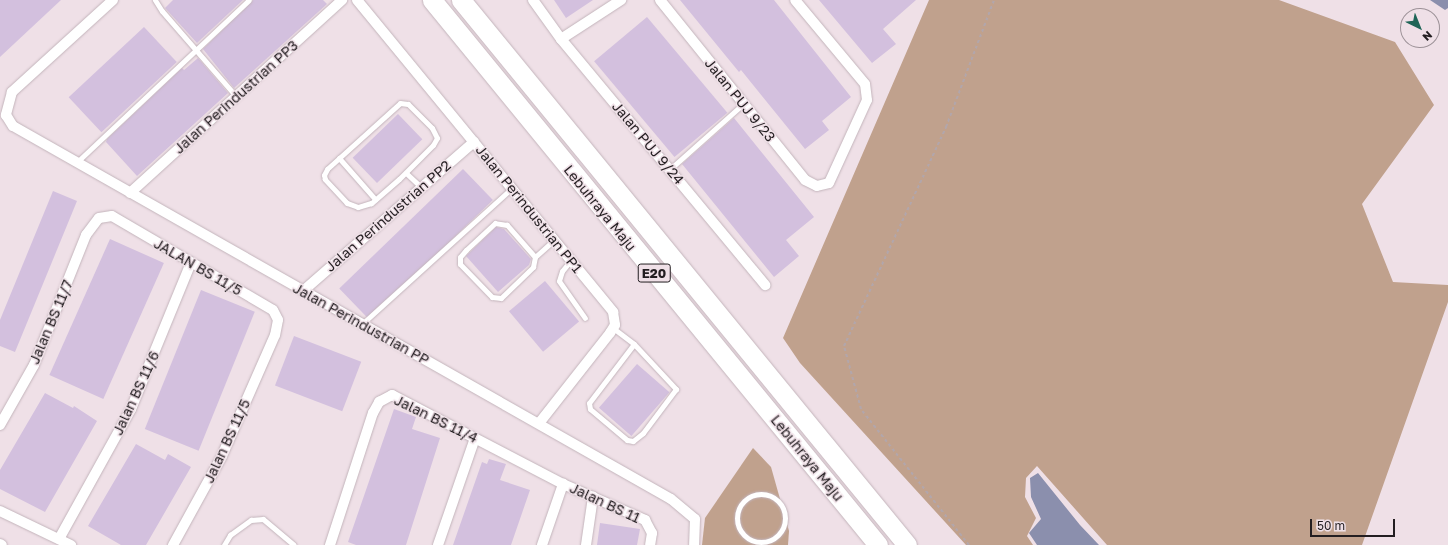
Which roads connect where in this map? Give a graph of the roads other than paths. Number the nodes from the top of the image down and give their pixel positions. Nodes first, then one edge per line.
1 (113, 0) edge
2 (155, 0) edge
3 (249, 0) edge
4 (342, 0) edge
5 (357, 0) edge
6 (432, 0) edge
7 (461, 0) edge
8 (533, 0) edge
9 (621, 0) edge
10 (660, 0) edge
11 (796, 0) edge
12 (561, 39) junction
13 (196, 50) junction
14 (236, 96) junction
15 (743, 104) junction
16 (474, 142) junction
17 (339, 158) junction
18 (76, 162) junction
19 (669, 170) junction
20 (406, 173) junction
21 (421, 187) junction
22 (512, 188) junction
23 (130, 193) junction
24 (375, 199) junction
25 (99, 218) joint
26 (555, 240) junction
27 (535, 257) junction
28 (571, 260) junction
29 (191, 263) junction
30 (764, 285) dead end
31 (303, 291) junction
32 (585, 318) dead end
33 (363, 323) junction
34 (613, 328) junction
35 (275, 335) joint
36 (634, 344) junction
37 (540, 422) junction
38 (0, 426) edge
39 (475, 438) junction
40 (564, 484) junction
41 (593, 497) junction
42 (0, 511) edge
43 (59, 539) junction
44 (754, 543) edge
45 (72, 545) edge
46 (173, 545) edge
47 (224, 545) edge
48 (294, 545) edge
49 (330, 545) edge
50 (438, 545) edge
51 (542, 545) edge
52 (586, 545) edge
53 (650, 545) edge
54 (694, 545) edge
55 (878, 545) edge
56 (907, 545) edge

1 - 18 street, Jalan Perindustrian PP
2 - 13 lane
3 - 13 lane
4 - 14 street, Jalan Perindustrian PP3
5 - 16 street, Jalan Perindustrian PP1
6 - 55 highway, Lebuhraya Maju / E20
7 - 56 highway, Lebuhraya Maju / E20
8 - 12 street, Jalan PUJ 9/24
9 - 12 street
10 - 15 street, Jalan PUJ 9/23
11 - 15 street, Jalan PUJ 9/23
12 - 19 street, Jalan PUJ 9/24
13 - 14 lane
13 - 18 lane
14 - 23 street, Jalan Perindustrian PP3
15 - 19 lane
16 - 21 street, Jalan Perindustrian PP2
16 - 22 street, Jalan Perindustrian PP1
17 - 20 lane
17 - 24 lane
17 - 24 lane
18 - 23 street, Jalan Perindustrian PP
19 - 30 street, Jalan PUJ 9/24
20 - 21 lane
20 - 24 lane
21 - 31 street, Jalan Perindustrian PP2
22 - 26 street, Jalan Perindustrian PP1
22 - 33 lane
23 - 31 street, Jalan Perindustrian PP
25 - 29 street, JALAN BS 11/5
25 - 38 street, Jalan BS 11/7
26 - 27 lane
26 - 28 street, Jalan Perindustrian PP1
27 - 27 lane
28 - 32 lane
28 - 34 street, Jalan Perindustrian PP1
29 - 35 street, JALAN BS 11/5
29 - 43 street, Jalan BS 11/6
31 - 33 street, Jalan Perindustrian PP
33 - 37 street, Jalan Perindustrian PP
34 - 36 lane
34 - 37 street
35 - 46 street, Jalan BS 11/5
36 - 36 lane
37 - 54 street, Jalan Perindustrian PP
39 - 40 street, Jalan BS 11/4
39 - 49 street, Jalan BS 11/4
39 - 50 street
40 - 41 street, Jalan BS 11
40 - 51 street
41 - 52 street
41 - 53 street, Jalan BS 11
42 - 43 street
43 - 45 street
44 - 44 lane
47 - 48 lane

